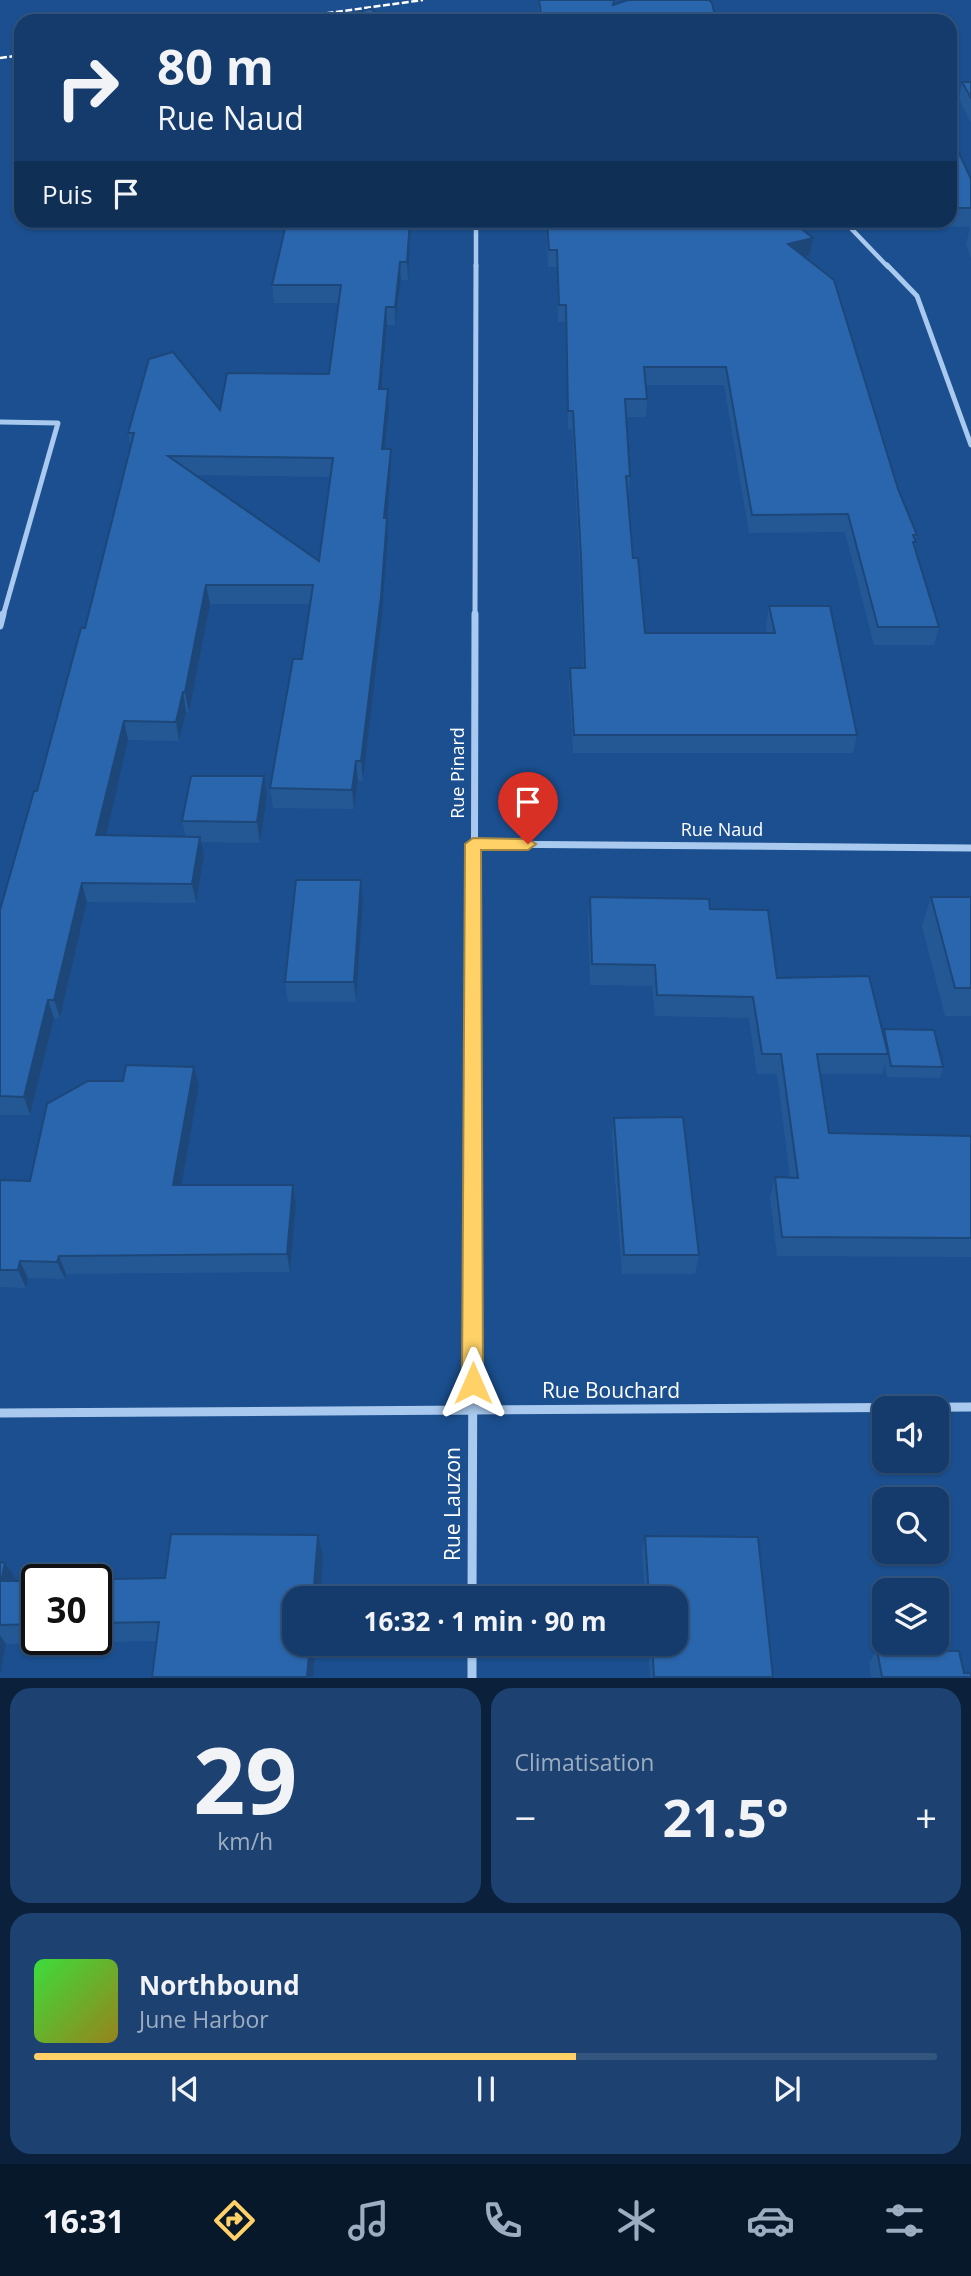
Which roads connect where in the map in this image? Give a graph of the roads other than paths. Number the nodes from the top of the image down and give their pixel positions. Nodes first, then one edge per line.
1 (476, 228) edge
2 (851, 228) edge
3 (0, 422) edge
4 (971, 445) edge
5 (0, 626) edge
6 (473, 844) junction
7 (971, 848) edge
8 (971, 1407) edge
9 (473, 1410) junction
10 (0, 1413) edge
11 (472, 1586) edge
12 (472, 1656) edge
13 (472, 1678) edge

1 - 6 street, Rue Pinard
2 - 4 street
3 - 5 street
6 - 7 street, Rue Naud
6 - 9 street, Rue Pinard
8 - 9 street, Rue Bouchard
9 - 10 street, Rue Bouchard
9 - 11 street, Rue Lauzon
12 - 13 street

